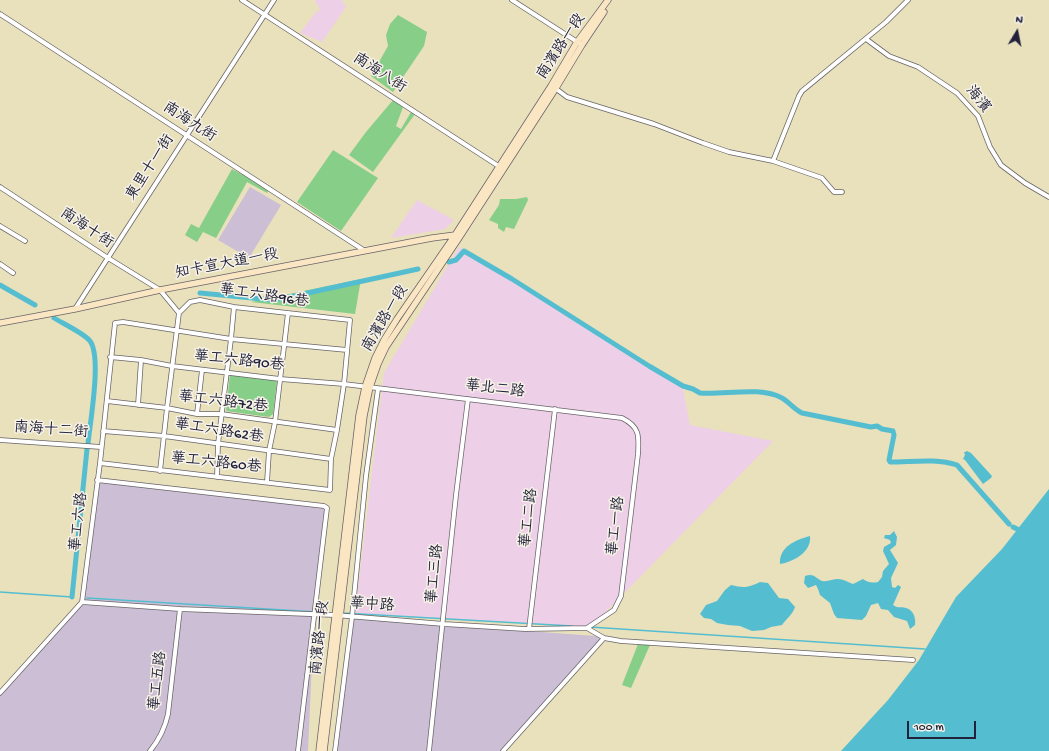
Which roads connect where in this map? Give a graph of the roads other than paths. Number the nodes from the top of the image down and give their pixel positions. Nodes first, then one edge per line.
1 (242, 0) edge
2 (274, 0) edge
3 (512, 0) edge
4 (608, 0) edge
5 (612, 0) edge
6 (908, 0) edge
7 (0, 14) edge
8 (264, 15) junction
9 (866, 39) junction
10 (580, 43) junction
11 (553, 87) junction
12 (186, 136) junction
13 (773, 161) junction
14 (501, 168) junction
15 (0, 187) edge
16 (842, 192) dead end
17 (1049, 197) edge
18 (0, 226) edge
19 (457, 236) junction
20 (25, 241) dead end
21 (365, 251) junction
22 (108, 258) junction
23 (0, 264) edge
24 (13, 273) dead end
25 (160, 290) junction
26 (234, 307) junction
27 (74, 309) junction
28 (179, 313) junction
29 (288, 313) junction
30 (0, 323) edge
31 (115, 323) joint
32 (176, 330) junction
33 (231, 339) junction
34 (284, 344) junction
35 (347, 350) junction
36 (110, 357) junction
37 (141, 360) junction
38 (172, 366) junction
39 (202, 370) junction
40 (227, 372) junction
41 (280, 379) junction
42 (344, 384) junction
43 (368, 387) junction
44 (378, 389) junction
45 (468, 399) junction
46 (106, 401) junction
47 (138, 405) junction
48 (167, 408) junction
49 (555, 409) junction
50 (197, 414) junction
51 (221, 414) junction
52 (622, 418) joint
53 (275, 422) junction
54 (337, 430) junction
55 (103, 431) junction
56 (164, 436) junction
57 (0, 440) edge
58 (218, 444) junction
59 (101, 447) junction
60 (269, 452) junction
61 (331, 459) junction
62 (100, 463) junction
63 (160, 470) junction
64 (217, 476) junction
65 (98, 480) junction
66 (267, 482) junction
67 (82, 602) junction
68 (180, 609) junction
69 (314, 614) junction
70 (338, 616) junction
71 (352, 617) junction
72 (444, 624) junction
73 (587, 628) junction
74 (530, 629) junction
75 (604, 638) junction
76 (913, 660) dead end
77 (0, 685) edge
78 (4, 689) junction
79 (0, 694) edge
80 (150, 751) edge
81 (298, 751) edge
82 (320, 751) edge
83 (324, 751) edge
84 (335, 751) edge
85 (429, 751) edge
86 (503, 751) edge

1 - 8 street, 南海八街
2 - 8 street, 東里十一街
3 - 10 street
4 - 10 main road, 南濱路一段
5 - 10 main road, 南濱路一段
6 - 9 street
7 - 12 street, 南海九街
8 - 12 street, 東里十一街
8 - 14 street, 南海八街
9 - 13 street
9 - 17 street, 海濱
10 - 11 main road, 南濱路一段
11 - 13 street
11 - 14 main road, 南濱路一段
12 - 21 street, 南海九街
12 - 22 street, 東里十一街
13 - 16 street
14 - 19 main road, 南濱路一段
15 - 22 street, 南海十街
18 - 20 street
19 - 21 main road, 知卡宣大道一段
19 - 43 main road, 南濱路一段
21 - 25 main road, 知卡宣大道一段
22 - 25 street, 南海十街
22 - 27 street, 東里十一街
23 - 24 street
25 - 27 main road, 知卡宣大道一段
25 - 28 street, 南海十街
26 - 28 street, 華工六路96巷
26 - 29 street, 華工六路96巷
26 - 33 street
27 - 30 main road, 知卡宣大道一段
28 - 32 street
29 - 34 street
29 - 35 street, 華工六路96巷
31 - 32 street, 華工六路90巷
31 - 36 street, 華工六路
32 - 33 street, 華工六路90巷
32 - 38 street
33 - 34 street, 華工六路90巷
33 - 40 street
34 - 35 street, 華工六路90巷
34 - 41 street
35 - 42 street
36 - 37 street, 華工六路90巷
36 - 46 street, 華工六路
37 - 38 street, 華工六路90巷
37 - 47 street
38 - 39 street, 華工六路90巷
38 - 48 street
39 - 40 street, 華工六路90巷
39 - 50 street
40 - 41 street, 華工六路90巷
40 - 51 street
41 - 42 street, 華工六路90巷
41 - 53 street
42 - 43 street, 華工六路90巷
42 - 54 street
43 - 44 street, 華北二路
43 - 70 main road, 南濱路一段
44 - 45 street, 華北二路
44 - 71 street
45 - 49 street, 華北二路
45 - 72 street, 華工三路
46 - 47 street, 華工六路72巷
46 - 55 street, 華工六路
47 - 48 street, 華工六路72巷
48 - 50 street, 華工六路72巷
48 - 56 street
49 - 52 street, 華北二路
49 - 74 street, 華工二路
50 - 51 street, 華工六路72巷
51 - 53 street, 華工六路72巷
51 - 58 street
52 - 73 street, 華工一路
53 - 54 street, 華工六路72巷
53 - 60 street
54 - 61 street
55 - 56 street, 華工六路62巷
55 - 59 street, 華工六路
56 - 58 street, 華工六路62巷
56 - 63 street
57 - 59 street, 南海十二街
58 - 60 street, 華工六路62巷
58 - 64 street
59 - 62 street, 華工六路
60 - 61 street, 華工六路62巷
60 - 66 street
61 - 66 street, 華工六路60巷
62 - 63 street, 華工六路60巷
62 - 65 street, 華工六路
63 - 64 street, 華工六路60巷
64 - 66 street, 華工六路60巷
65 - 67 street, 華工六路
65 - 69 street
67 - 68 street, 華中路
67 - 78 street
68 - 69 street, 華中路
68 - 80 street, 華工五路
69 - 70 street, 華中路
69 - 81 street
70 - 71 street, 華中路
70 - 82 main road, 南濱路一段
70 - 83 main road, 南濱路一段
71 - 72 street, 華中路
71 - 84 street
72 - 74 street, 華中路
72 - 85 street, 華工三路
73 - 74 street, 華中路
73 - 75 street
75 - 76 street
75 - 86 street
77 - 78 street
78 - 79 street

